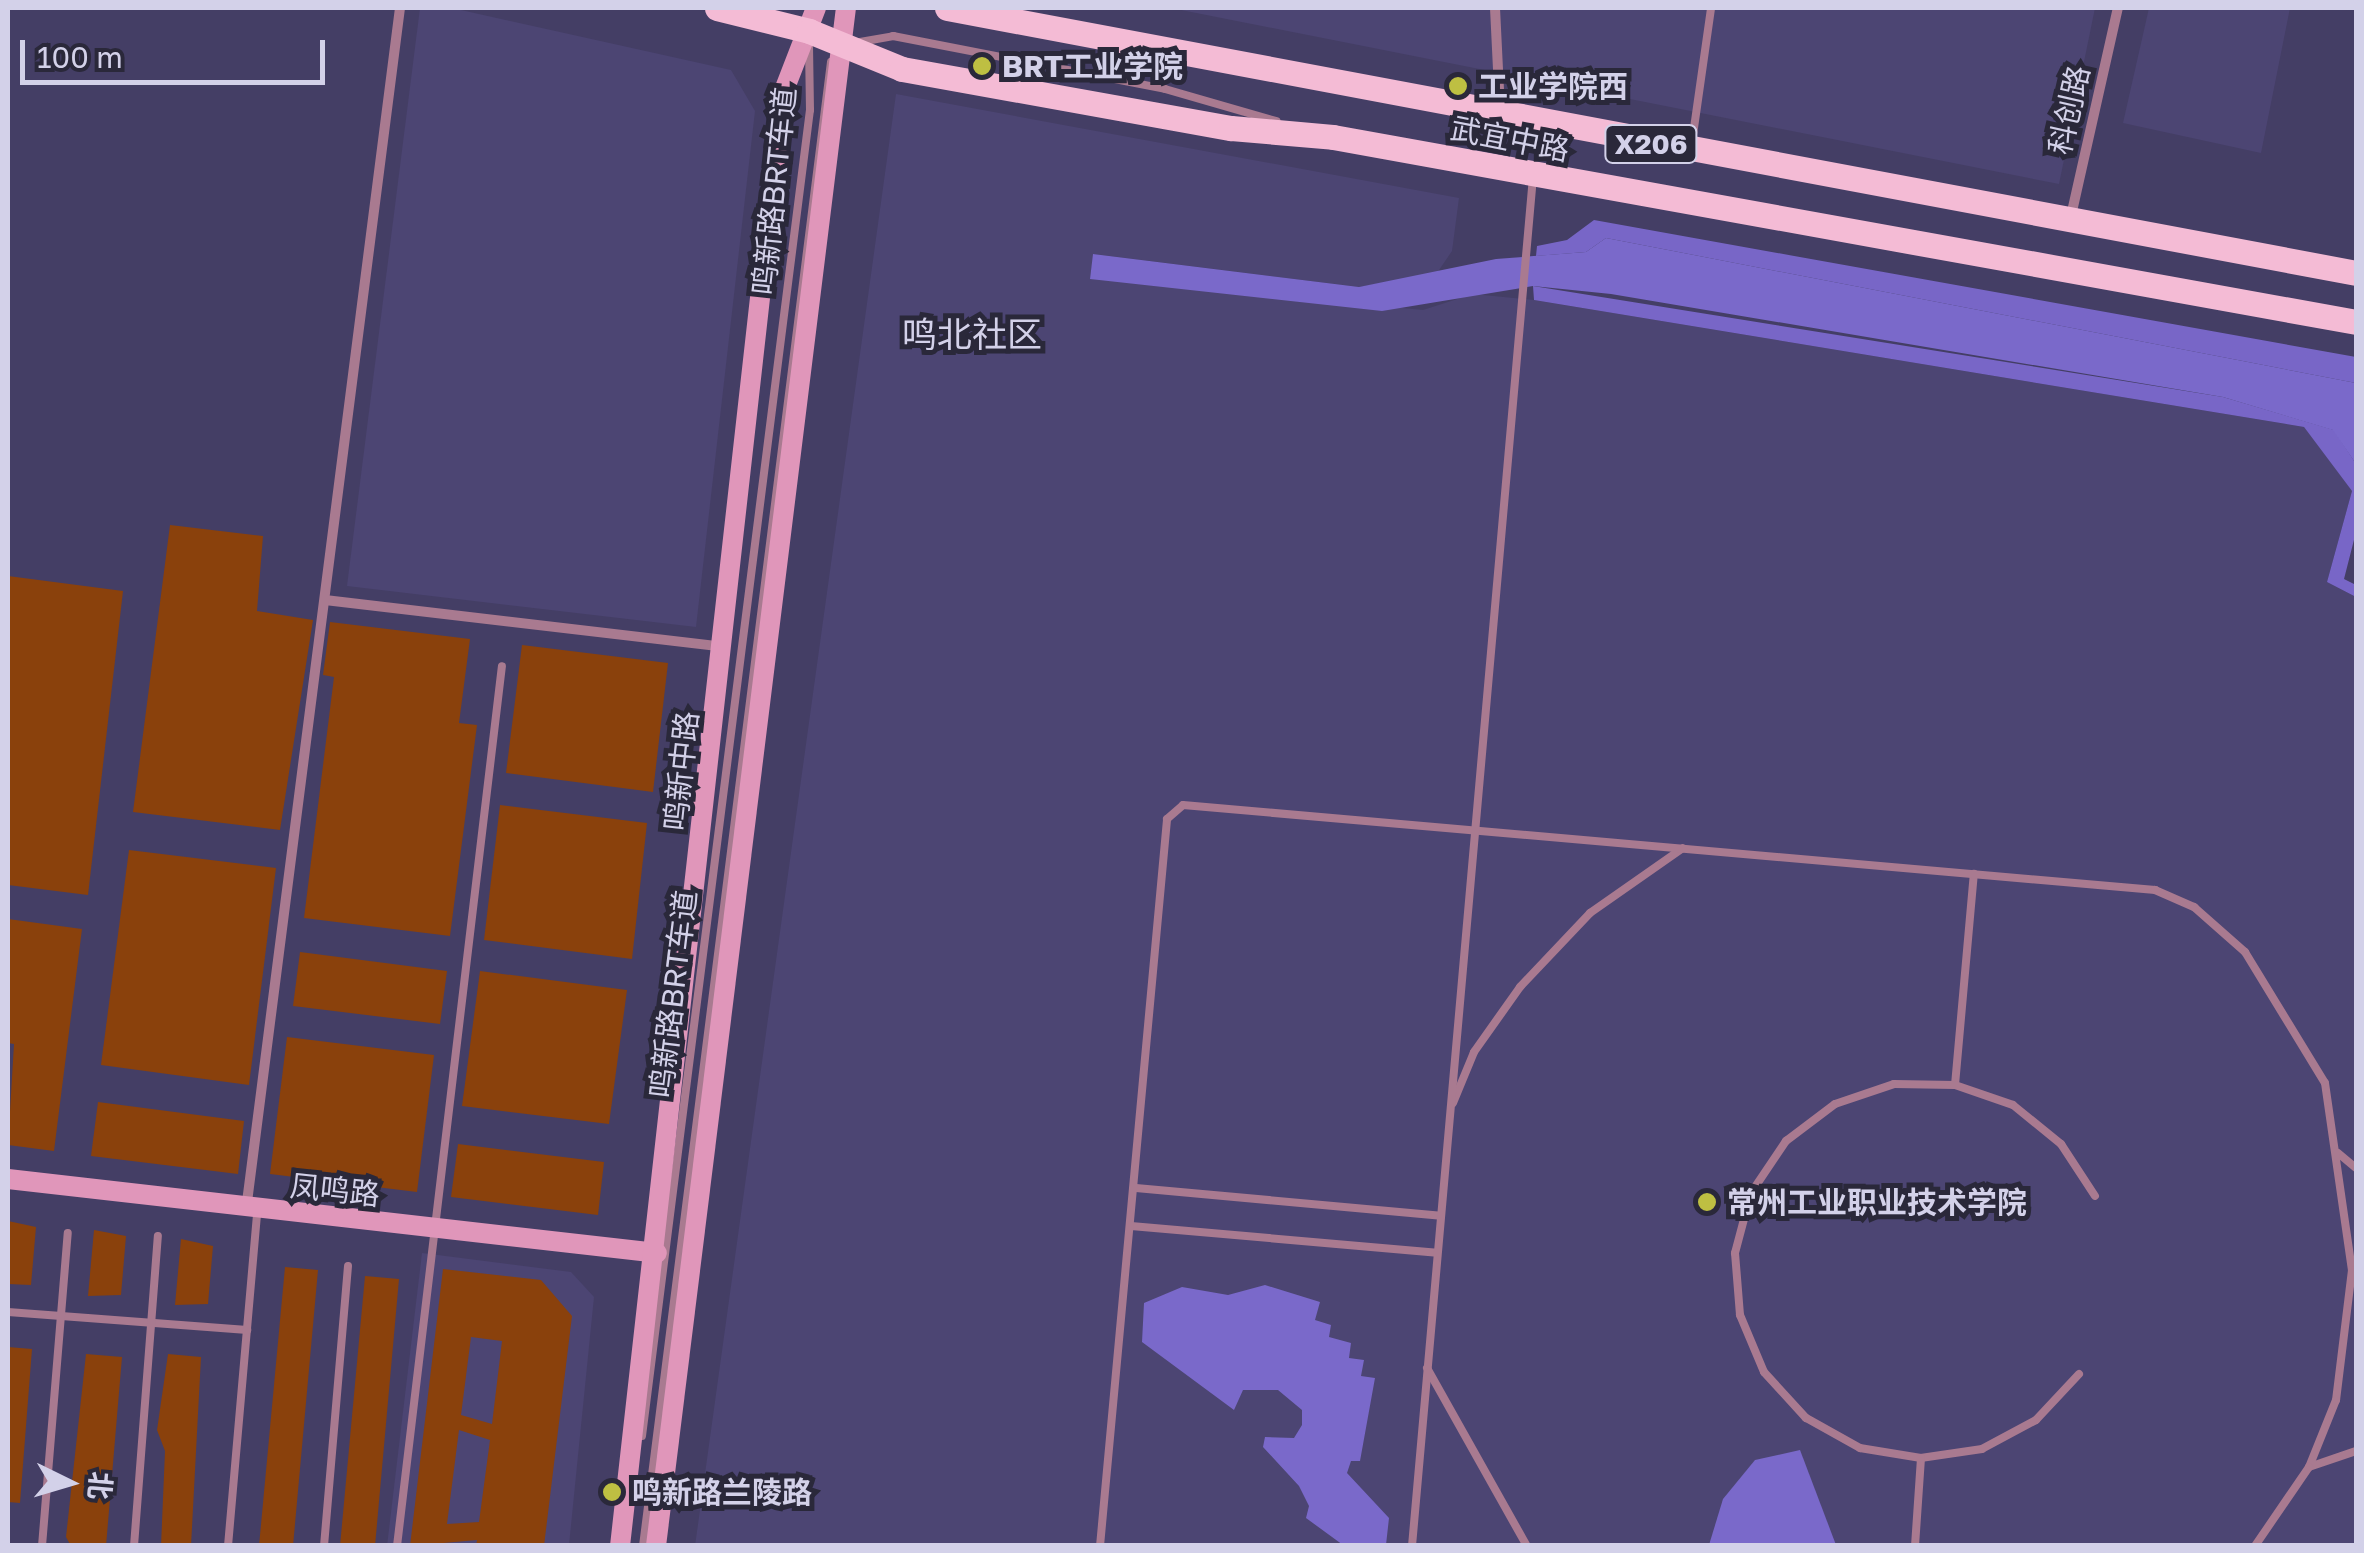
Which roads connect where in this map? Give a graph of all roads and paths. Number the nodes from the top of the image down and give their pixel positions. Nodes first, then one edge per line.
1 (400, 8) edge
2 (717, 8) edge
3 (846, 8) edge
4 (946, 8) edge
5 (1495, 8) edge
6 (1710, 8) edge
7 (2118, 8) edge
8 (812, 19) edge
9 (843, 44) junction
10 (1500, 116) junction
11 (1691, 151) junction
12 (1532, 177) junction
13 (2069, 223) junction
14 (2356, 273) edge
15 (2356, 322) edge
16 (324, 600) junction
17 (725, 647) junction
18 (502, 666) dead end
19 (1475, 830) junction
20 (1684, 848) junction
21 (1974, 874) junction
22 (1956, 1084) junction
23 (1450, 1111) junction
24 (2338, 1153) junction
25 (2356, 1168) edge
26 (8, 1179) edge
27 (1136, 1188) junction
28 (2095, 1196) dead end
29 (252, 1211) junction
30 (1441, 1216) junction
31 (1131, 1226) junction
32 (433, 1230) junction
33 (68, 1233) dead end
34 (158, 1236) dead end
35 (1438, 1253) junction
36 (657, 1254) junction
37 (348, 1266) dead end
38 (8, 1312) edge
39 (61, 1316) junction
40 (152, 1323) junction
41 (247, 1330) junction
42 (1427, 1368) junction
43 (2078, 1374) dead end
44 (2356, 1451) edge
45 (1921, 1458) junction
46 (2308, 1467) junction
47 (42, 1546) edge
48 (134, 1546) edge
49 (228, 1546) edge
50 (324, 1546) edge
51 (397, 1546) edge
52 (620, 1546) edge
53 (630, 1546) edge
54 (644, 1546) edge
55 (656, 1546) edge
56 (1100, 1546) edge
57 (1412, 1546) edge
58 (1527, 1546) edge
59 (1915, 1546) edge
60 (2255, 1546) edge

1 - 16 street
2 - 8 main road, 武宜中路 / X206
3 - 9 main road
4 - 10 main road, 武宜中路 / X206
5 - 10 street
6 - 11 lane
7 - 13 street, 科创路
8 - 9 main road, 武宜中路 / X206
8 - 17 main road, 鸣新中路
8 - 53 lane, 鸣新路BRT车道
9 - 12 main road, 武宜中路 / X206
9 - 54 lane, 鸣新路BRT车道
9 - 55 main road
10 - 11 main road, 武宜中路 / X206
11 - 13 main road, 武宜中路 / X206
12 - 15 main road, 武宜中路 / X206
12 - 19 lane
13 - 14 main road, 武宜中路 / X206
16 - 17 street
16 - 29 street
17 - 36 main road, 鸣新中路
18 - 32 lane
19 - 20 lane
19 - 23 lane
19 - 27 lane
20 - 21 lane
20 - 23 lane
21 - 22 lane
21 - 24 lane
22 - 28 lane
22 - 45 lane
23 - 30 lane
24 - 25 lane
24 - 46 lane
26 - 29 main road, 凤鸣路
27 - 30 lane
27 - 31 lane
29 - 32 main road, 凤鸣路
29 - 41 lane
30 - 35 lane
31 - 35 lane
31 - 56 lane
32 - 36 main road, 凤鸣路
32 - 51 lane
33 - 39 lane
34 - 40 lane
35 - 42 lane
36 - 52 main road, 鸣新中路
37 - 50 lane
38 - 39 lane
39 - 40 lane
39 - 47 lane
40 - 41 lane
40 - 48 lane
41 - 49 lane
42 - 57 lane
42 - 58 lane
43 - 45 lane
44 - 46 lane
45 - 59 lane
46 - 60 lane

